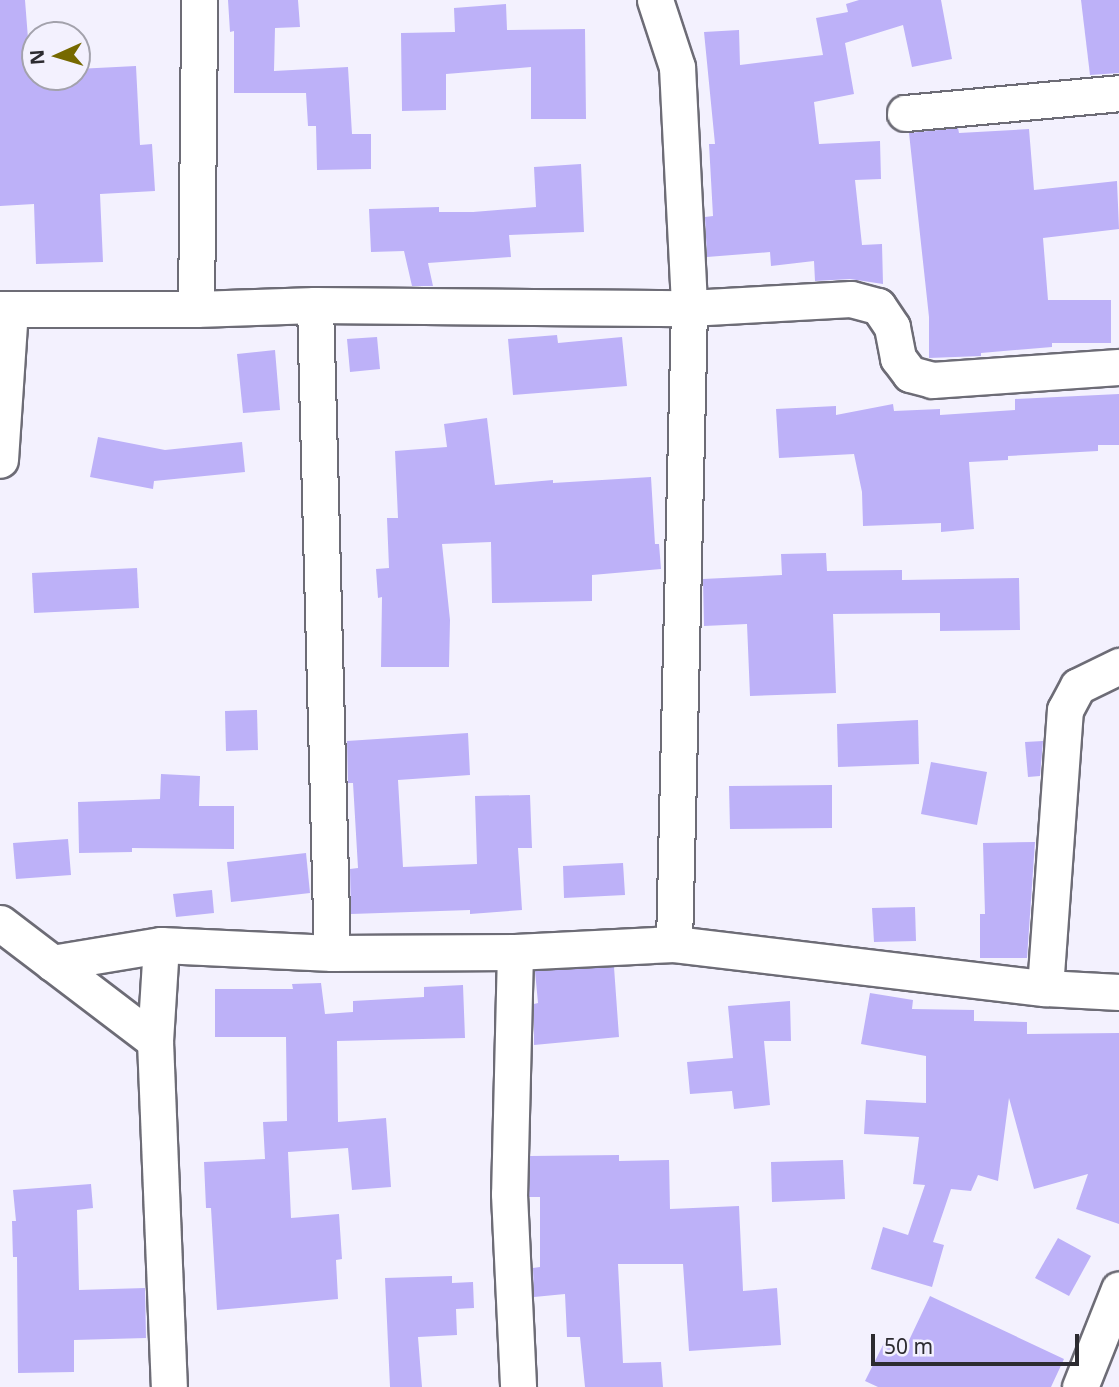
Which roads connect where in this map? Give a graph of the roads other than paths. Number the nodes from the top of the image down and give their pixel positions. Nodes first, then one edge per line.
1 (199, 0) edge
2 (655, 0) edge
3 (1119, 93) edge
4 (905, 113) dead end
5 (315, 305) junction
6 (689, 308) junction
7 (5, 309) edge
8 (196, 309) junction
9 (1119, 367) edge
10 (0, 460) edge
11 (1119, 666) edge
12 (0, 923) edge
13 (674, 944) junction
14 (160, 945) junction
15 (515, 952) junction
16 (332, 953) junction
17 (52, 963) junction
18 (1045, 988) junction
19 (1119, 992) edge
20 (155, 1041) junction
21 (1119, 1289) edge
22 (169, 1387) edge
23 (519, 1387) edge
24 (1080, 1387) edge

1 - 8 street
2 - 6 street
3 - 4 street
5 - 6 street
5 - 8 street
5 - 16 street
6 - 9 street
6 - 13 street
7 - 8 street
7 - 10 street
11 - 18 street
12 - 17 street
13 - 15 street
13 - 18 street
14 - 16 street
14 - 17 street
14 - 20 street
15 - 16 street
15 - 23 street
17 - 20 street
18 - 19 street
20 - 22 street
21 - 24 street

